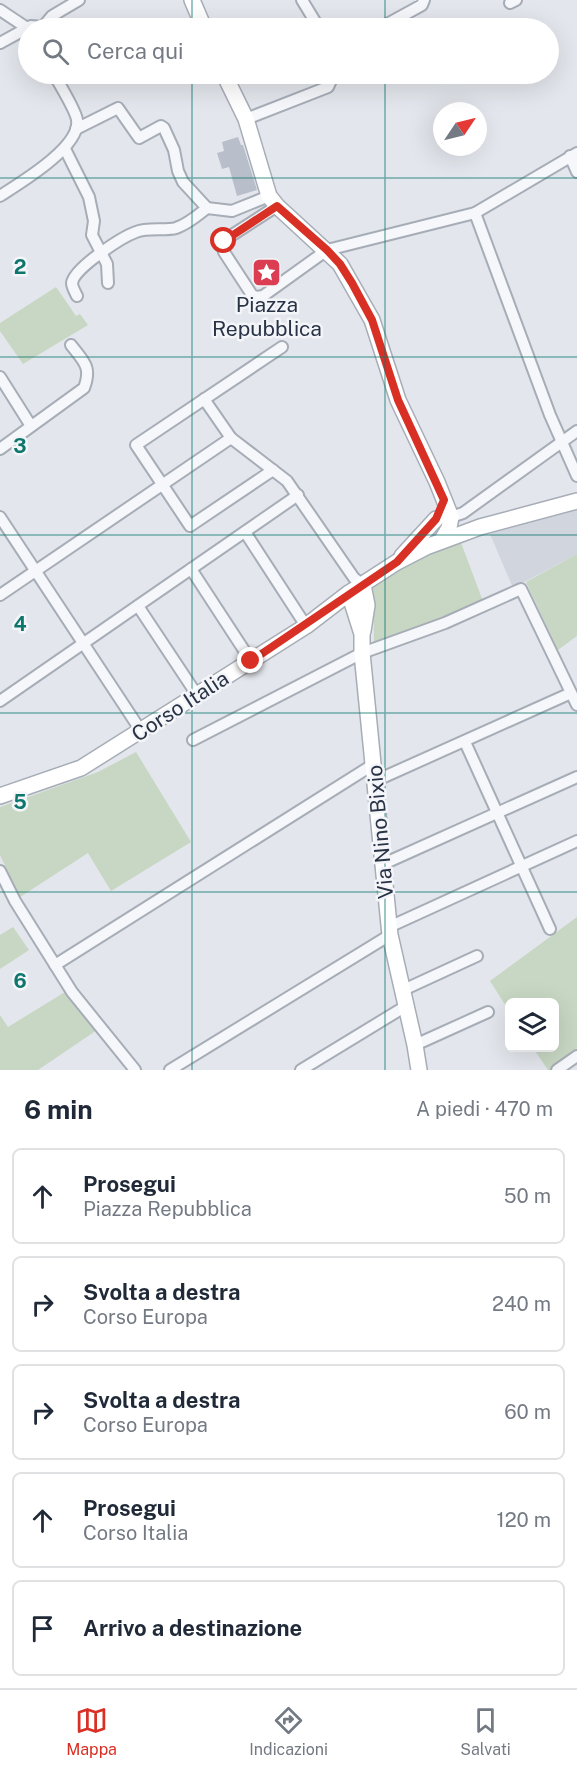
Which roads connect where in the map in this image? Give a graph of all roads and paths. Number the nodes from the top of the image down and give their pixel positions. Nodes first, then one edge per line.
1 (79, 0) edge
2 (192, 0) edge
3 (302, 0) edge
4 (424, 0) edge
5 (0, 10) edge
6 (50, 18) edge
7 (200, 18) edge
8 (313, 18) edge
9 (398, 18) edge
10 (18, 22) edge
11 (18, 33) edge
12 (0, 44) edge
13 (59, 84) edge
14 (229, 84) edge
15 (329, 84) edge
16 (246, 119) junction
17 (75, 129) junction
18 (64, 149) junction
19 (574, 154) edge
20 (577, 172) edge
21 (0, 195) edge
22 (273, 201) junction
23 (207, 208) junction
24 (475, 213) junction
25 (327, 250) junction
26 (102, 252) junction
27 (108, 284) dead end
28 (76, 296) dead end
29 (71, 345) dead end
30 (282, 347) dead end
31 (0, 377) edge
32 (204, 399) junction
33 (31, 426) junction
34 (577, 431) edge
35 (231, 438) junction
36 (562, 442) junction
37 (0, 449) edge
38 (273, 470) junction
39 (576, 470) edge
40 (161, 484) junction
41 (298, 495) junction
42 (577, 501) edge
43 (0, 517) edge
44 (444, 518) junction
45 (471, 530) junction
46 (245, 532) junction
47 (10, 533) junction
48 (0, 540) edge
49 (442, 540) junction
50 (397, 562) junction
51 (191, 569) junction
52 (36, 571) junction
53 (363, 585) junction
54 (349, 593) junction
55 (0, 595) edge
56 (138, 606) junction
57 (306, 626) junction
58 (362, 634) junction
59 (84, 644) junction
60 (362, 652) junction
61 (251, 661) junction
62 (571, 693) junction
63 (197, 695) junction
64 (0, 701) edge
65 (577, 705) edge
66 (141, 731) junction
67 (193, 741) dead end
68 (465, 742) junction
69 (374, 764) junction
70 (577, 777) edge
71 (375, 781) junction
72 (0, 796) edge
73 (497, 813) junction
74 (577, 842) edge
75 (381, 865) junction
76 (522, 867) junction
77 (0, 871) edge
78 (550, 929) dead end
79 (389, 931) junction
80 (477, 956) dead end
81 (55, 965) junction
82 (401, 991) junction
83 (406, 1006) junction
84 (488, 1012) dead end
85 (415, 1045) junction
86 (577, 1056) edge
87 (135, 1070) edge
88 (170, 1070) edge
89 (301, 1070) edge
90 (419, 1070) edge
91 (557, 1070) edge

1 - 6 street
2 - 7 street
3 - 8 street
4 - 9 street
5 - 10 street
11 - 12 street
13 - 17 street
14 - 16 street
15 - 16 street
16 - 22 street
17 - 18 street
17 - 23 street
18 - 21 street
18 - 26 street
19 - 20 street
19 - 24 street
22 - 23 street
22 - 25 street
22 - 25 street
23 - 26 street
24 - 25 street
24 - 36 street
25 - 44 street
26 - 27 street
26 - 28 street
29 - 33 street
30 - 32 street
31 - 33 street
32 - 35 street
32 - 40 street
33 - 37 street
34 - 36 street
35 - 38 street
35 - 40 street
36 - 39 street
36 - 44 street
38 - 40 street
38 - 41 street
40 - 52 street
41 - 46 street
41 - 53 street
42 - 45 street, Corso Italia
43 - 47 street
44 - 45 street
44 - 49 street
44 - 50 street
45 - 49 street, Corso Italia
46 - 51 street
46 - 57 street
47 - 48 street
47 - 52 street
49 - 50 street, Corso Italia
50 - 53 street, Corso Italia
51 - 56 street
51 - 61 street
52 - 55 street
52 - 59 street
53 - 54 street, Corso Italia
53 - 58 street
54 - 57 street, Corso Italia
54 - 58 street, Via Nino Bixio
56 - 59 street
56 - 63 street
57 - 61 street, Corso Italia
58 - 60 street, Via Nino Bixio
59 - 64 street
59 - 66 street
60 - 62 street
60 - 67 street
60 - 69 street, Via Nino Bixio
61 - 63 street, Corso Italia
62 - 65 street
62 - 68 street
63 - 66 street, Corso Italia
66 - 72 street, Corso Italia
68 - 71 street
68 - 73 street
69 - 71 street, Via Nino Bixio
69 - 81 street
70 - 73 street
71 - 75 street, Via Nino Bixio
73 - 75 street
73 - 76 street
74 - 76 street
75 - 79 street, Via Nino Bixio
76 - 78 street
76 - 79 street
77 - 81 street
79 - 82 street, Via Nino Bixio
79 - 88 street
80 - 82 street
81 - 87 street
82 - 83 street, Via Nino Bixio
83 - 85 street, Via Nino Bixio
83 - 89 street
84 - 85 street
85 - 90 street, Via Nino Bixio
86 - 91 street

